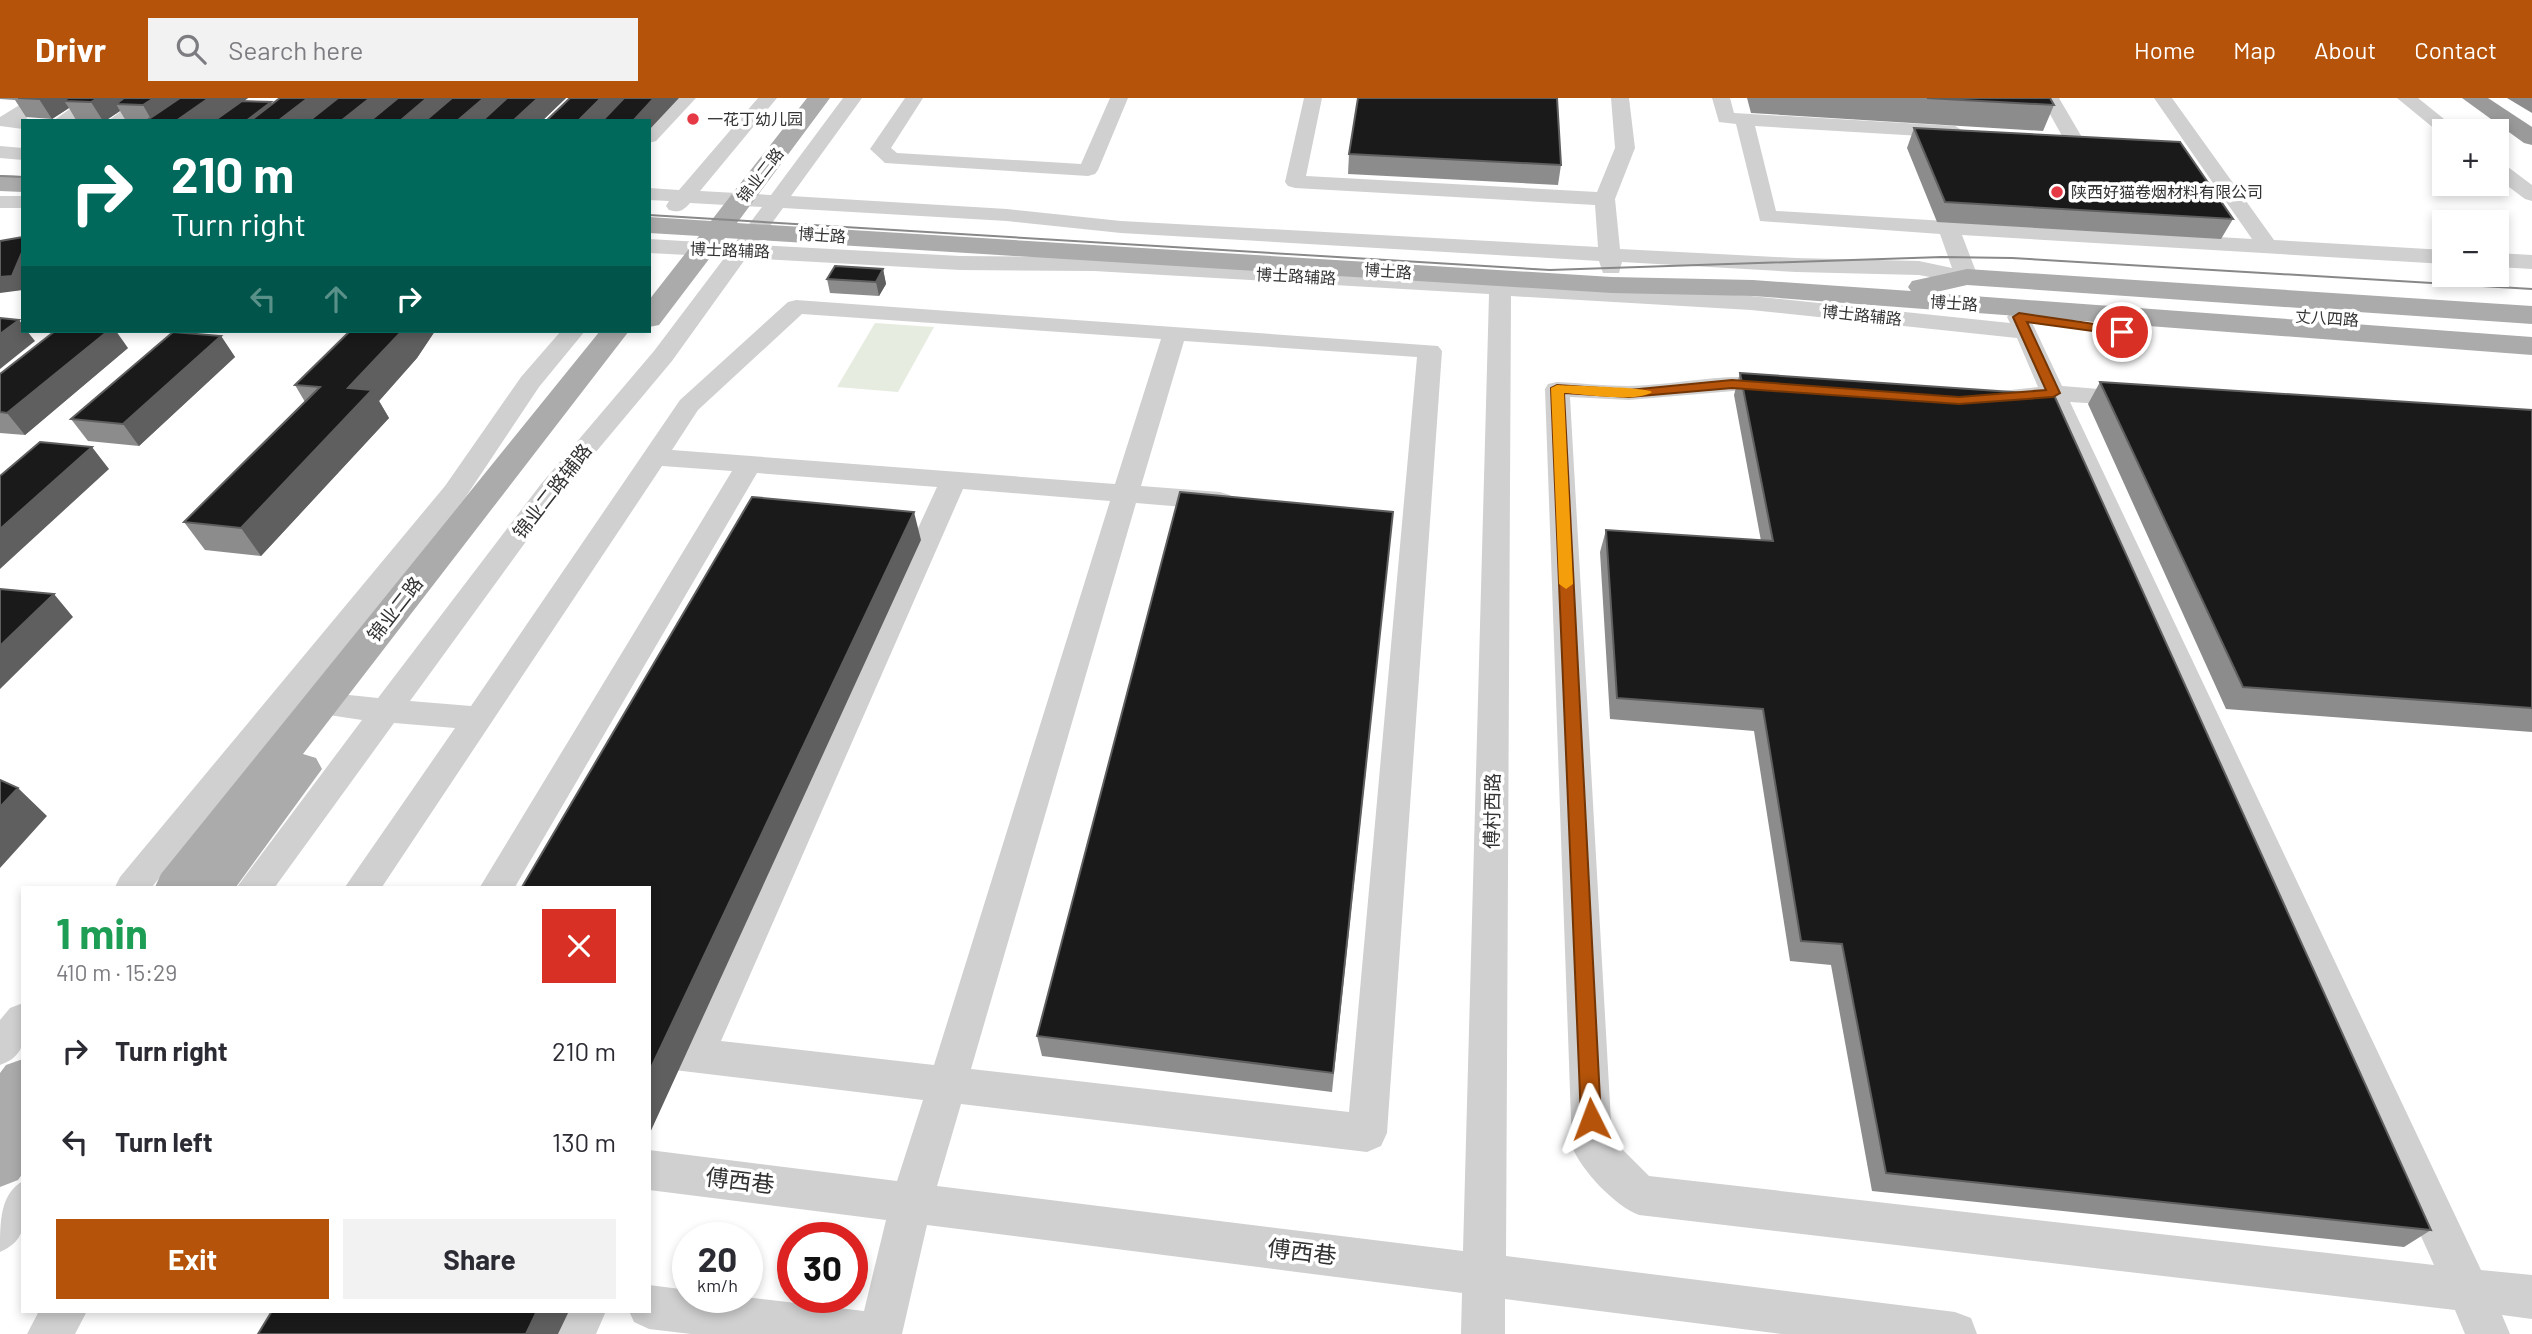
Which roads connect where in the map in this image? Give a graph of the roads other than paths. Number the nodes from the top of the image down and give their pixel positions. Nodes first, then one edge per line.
1 (44, 98) edge
2 (97, 98) edge
3 (151, 98) edge
4 (687, 98) edge
5 (768, 98) edge
6 (799, 98) edge
7 (819, 98) edge
8 (853, 98) edge
9 (914, 98) edge
10 (1119, 98) edge
11 (1313, 98) edge
12 (1620, 98) edge
13 (1721, 98) edge
14 (2050, 98) edge
15 (2163, 98) edge
16 (2406, 98) edge
17 (2473, 98) edge
18 (65, 119) edge
19 (120, 119) edge
20 (1744, 119) junction
21 (2433, 119) edge
22 (21, 123) edge
23 (1977, 133) edge
24 (651, 135) edge
25 (2046, 137) edge
26 (2532, 138) edge
27 (0, 152) edge
28 (21, 153) edge
29 (0, 171) edge
30 (21, 173) edge
31 (2509, 177) edge
32 (0, 183) edge
33 (21, 184) edge
34 (2532, 195) edge
35 (651, 200) edge
36 (1605, 200) junction
37 (0, 202) edge
38 (21, 202) edge
39 (659, 222) edge
40 (711, 223) junction
41 (760, 225) junction
42 (1948, 228) junction
43 (2268, 247) junction
44 (2432, 256) edge
45 (1610, 261) junction
46 (2509, 261) edge
47 (2532, 262) edge
48 (1967, 276) junction
49 (651, 285) edge
50 (1500, 288) junction
51 (1929, 294) junction
52 (2124, 310) junction
53 (2532, 315) edge
54 (651, 316) edge
55 (2022, 325) junction
56 (571, 333) edge
57 (614, 333) edge
58 (638, 333) edge
59 (1174, 334) junction
60 (2532, 334) edge
61 (2532, 346) edge
62 (2532, 367) edge
63 (1812, 390) edge
64 (2053, 393) junction
65 (1972, 400) edge
66 (2163, 401) edge
67 (653, 457) junction
68 (749, 465) junction
69 (954, 480) junction
70 (1126, 494) junction
71 (1251, 503) edge
72 (335, 706) junction
73 (386, 711) junction
74 (479, 719) junction
75 (133, 886) edge
76 (177, 886) edge
77 (213, 886) edge
78 (256, 886) edge
79 (364, 886) edge
80 (498, 886) edge
81 (21, 1022) edge
82 (0, 1048) edge
83 (651, 1050) edge
84 (695, 1055) junction
85 (948, 1086) junction
86 (16, 1103) edge
87 (0, 1163) edge
88 (651, 1170) edge
89 (912, 1201) junction
90 (21, 1204) edge
91 (0, 1231) edge
92 (1484, 1275) junction
93 (2468, 1290) junction
94 (2532, 1297) edge
95 (651, 1307) edge
96 (64, 1313) edge
97 (583, 1313) edge
98 (49, 1334) edge
99 (574, 1334) edge
100 (870, 1334) edge
101 (880, 1334) edge
102 (1483, 1334) edge
103 (1955, 1334) edge
104 (2488, 1334) edge

1 - 22 street
2 - 18 street
3 - 19 street
4 - 24 street
5 - 39 street
6 - 40 main road, 锦业二路
7 - 40 main road, 锦业二路
8 - 41 street, 锦业二路辅路
9 - 10 street
11 - 36 street
12 - 36 street
13 - 20 street
14 - 25 street
15 - 43 street
16 - 21 street
17 - 26 highway
20 - 23 street
20 - 42 street
27 - 28 street
29 - 30 main road
31 - 34 street
32 - 33 main road
35 - 39 street, 博士路辅路
36 - 45 street
37 - 38 street
39 - 40 main road, 博士路
39 - 40 street, 博士路辅路
40 - 41 main road, 博士路
40 - 41 street, 博士路辅路
40 - 49 main road, 锦业二路
40 - 54 main road, 锦业二路
41 - 45 main road, 博士路
41 - 50 street, 博士路辅路
41 - 51 main road, 博士路
41 - 73 street, 锦业二路辅路
42 - 43 street
42 - 48 street
43 - 44 street
45 - 48 street
45 - 51 main road, 博士路
46 - 47 street
48 - 51 main road
48 - 53 main road
50 - 55 street, 博士路辅路
50 - 92 street, 傅村西路
51 - 52 main road, 博士路
51 - 55 main road
52 - 60 main road, 丈八四路
52 - 61 main road, 丈八四路
55 - 62 main road
55 - 64 street
56 - 75 street
57 - 72 main road, 锦业二路
58 - 72 main road, 锦业二路
59 - 67 street
59 - 70 street
59 - 85 street
63 - 93 street
64 - 65 street
64 - 66 street
64 - 93 street
67 - 68 street
67 - 74 street
68 - 69 street
68 - 80 street
69 - 70 street
69 - 84 street
70 - 71 street
70 - 85 street
72 - 73 street
72 - 76 main road, 锦业二路
72 - 77 main road, 锦业二路
73 - 74 street
73 - 78 street, 锦业二路辅路
74 - 79 street
81 - 82 street
83 - 84 street
84 - 85 street
85 - 89 street
86 - 87 main road
88 - 89 street, 傅西巷
89 - 92 street, 傅西巷
89 - 101 street
90 - 91 street
92 - 102 street, 傅村西路
92 - 103 street, 傅西巷
93 - 94 street
93 - 104 street
95 - 100 street
96 - 98 street
97 - 99 street

